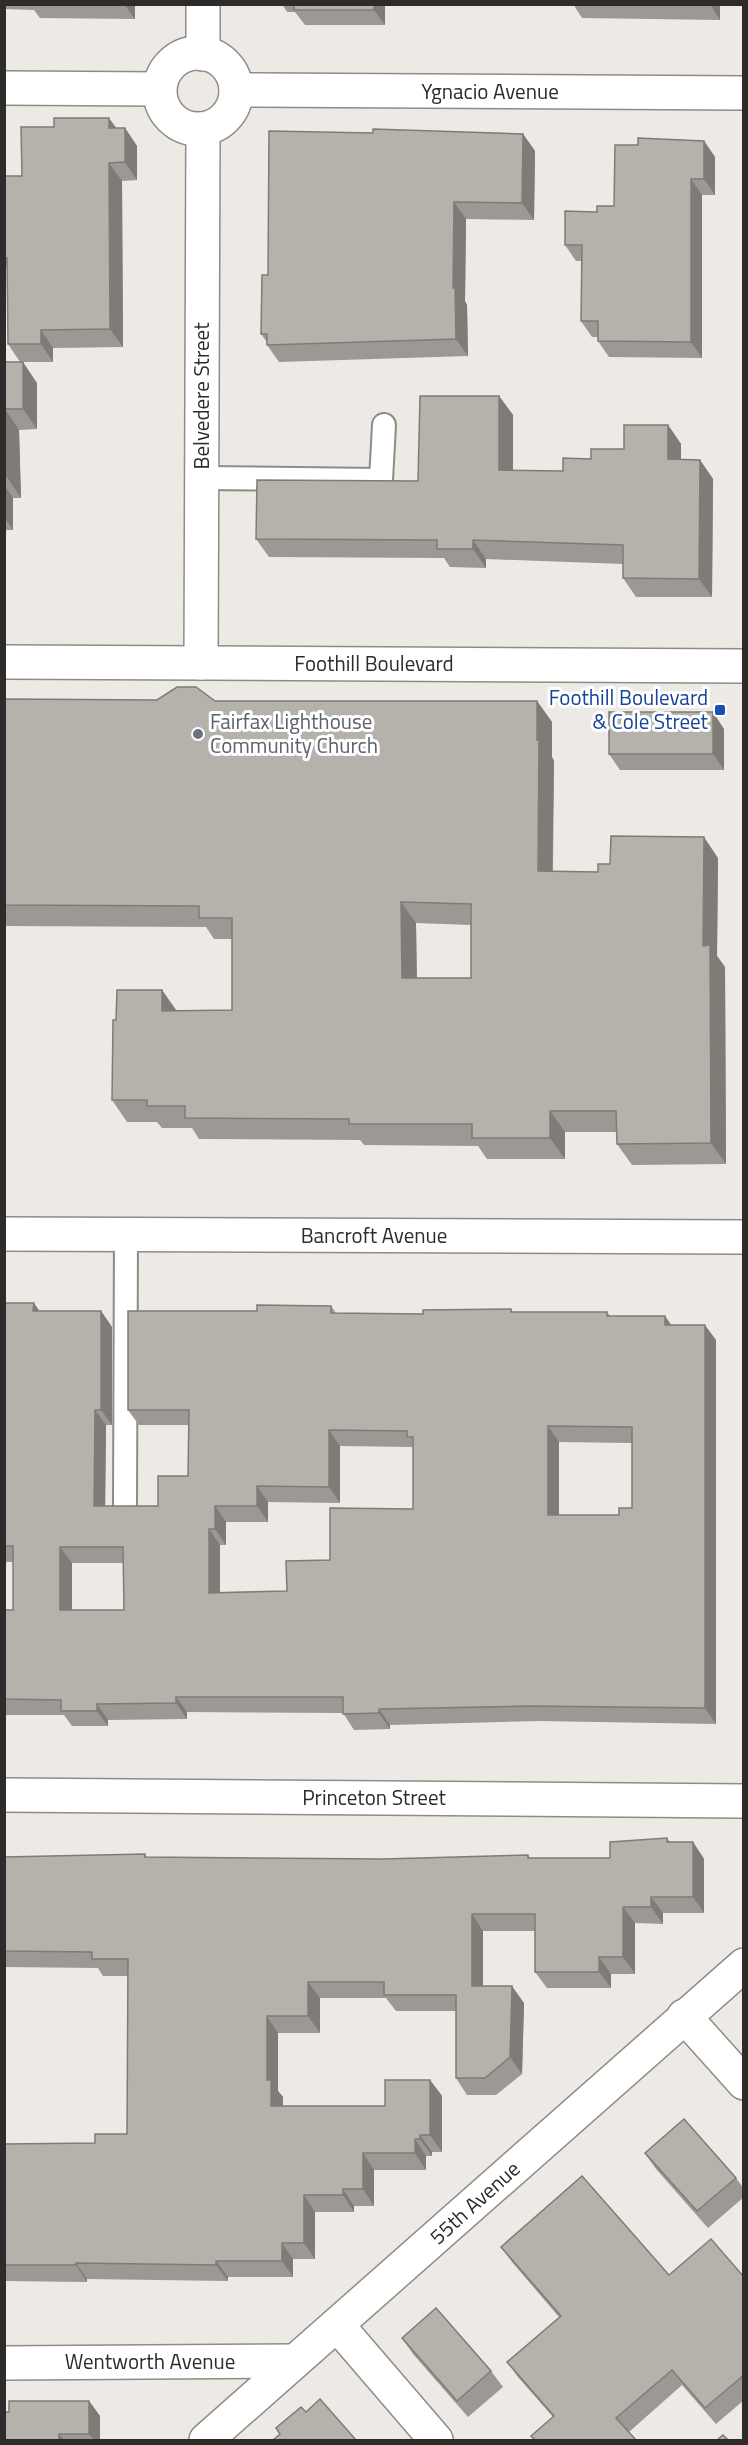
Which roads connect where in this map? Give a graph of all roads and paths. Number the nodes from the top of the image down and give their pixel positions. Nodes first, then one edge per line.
1 (203, 4) edge
2 (203, 54) junction
3 (4, 88) edge
4 (159, 89) junction
5 (236, 90) junction
6 (744, 93) edge
7 (203, 129) junction
8 (384, 425) dead end
9 (201, 478) junction
10 (4, 662) edge
11 (201, 663) junction
12 (744, 666) edge
13 (4, 1234) edge
14 (126, 1235) junction
15 (744, 1237) edge
16 (125, 1503) edge
17 (4, 1795) edge
18 (744, 1801) edge
19 (744, 1965) edge
20 (684, 2016) junction
21 (744, 2083) edge
22 (338, 2326) junction
23 (295, 2361) junction
24 (4, 2363) edge
25 (206, 2440) edge
26 (436, 2440) edge

1 - 2 street
2 - 4 street
2 - 5 street
3 - 4 street
4 - 7 street
5 - 6 street, Ygnacio Avenue
5 - 7 street
7 - 9 street, Belvedere Street
8 - 9 lane
9 - 11 street, Belvedere Street
10 - 11 street, Foothill Boulevard
11 - 12 street, Foothill Boulevard
13 - 14 street, Bancroft Avenue
14 - 15 street, Bancroft Avenue
14 - 16 lane
17 - 18 street, Princeton Street
19 - 20 street, 55th Avenue
20 - 21 street
20 - 22 street, 55th Avenue
22 - 23 street, 55th Avenue
22 - 26 street
23 - 24 street, Wentworth Avenue
23 - 25 street, 55th Avenue

